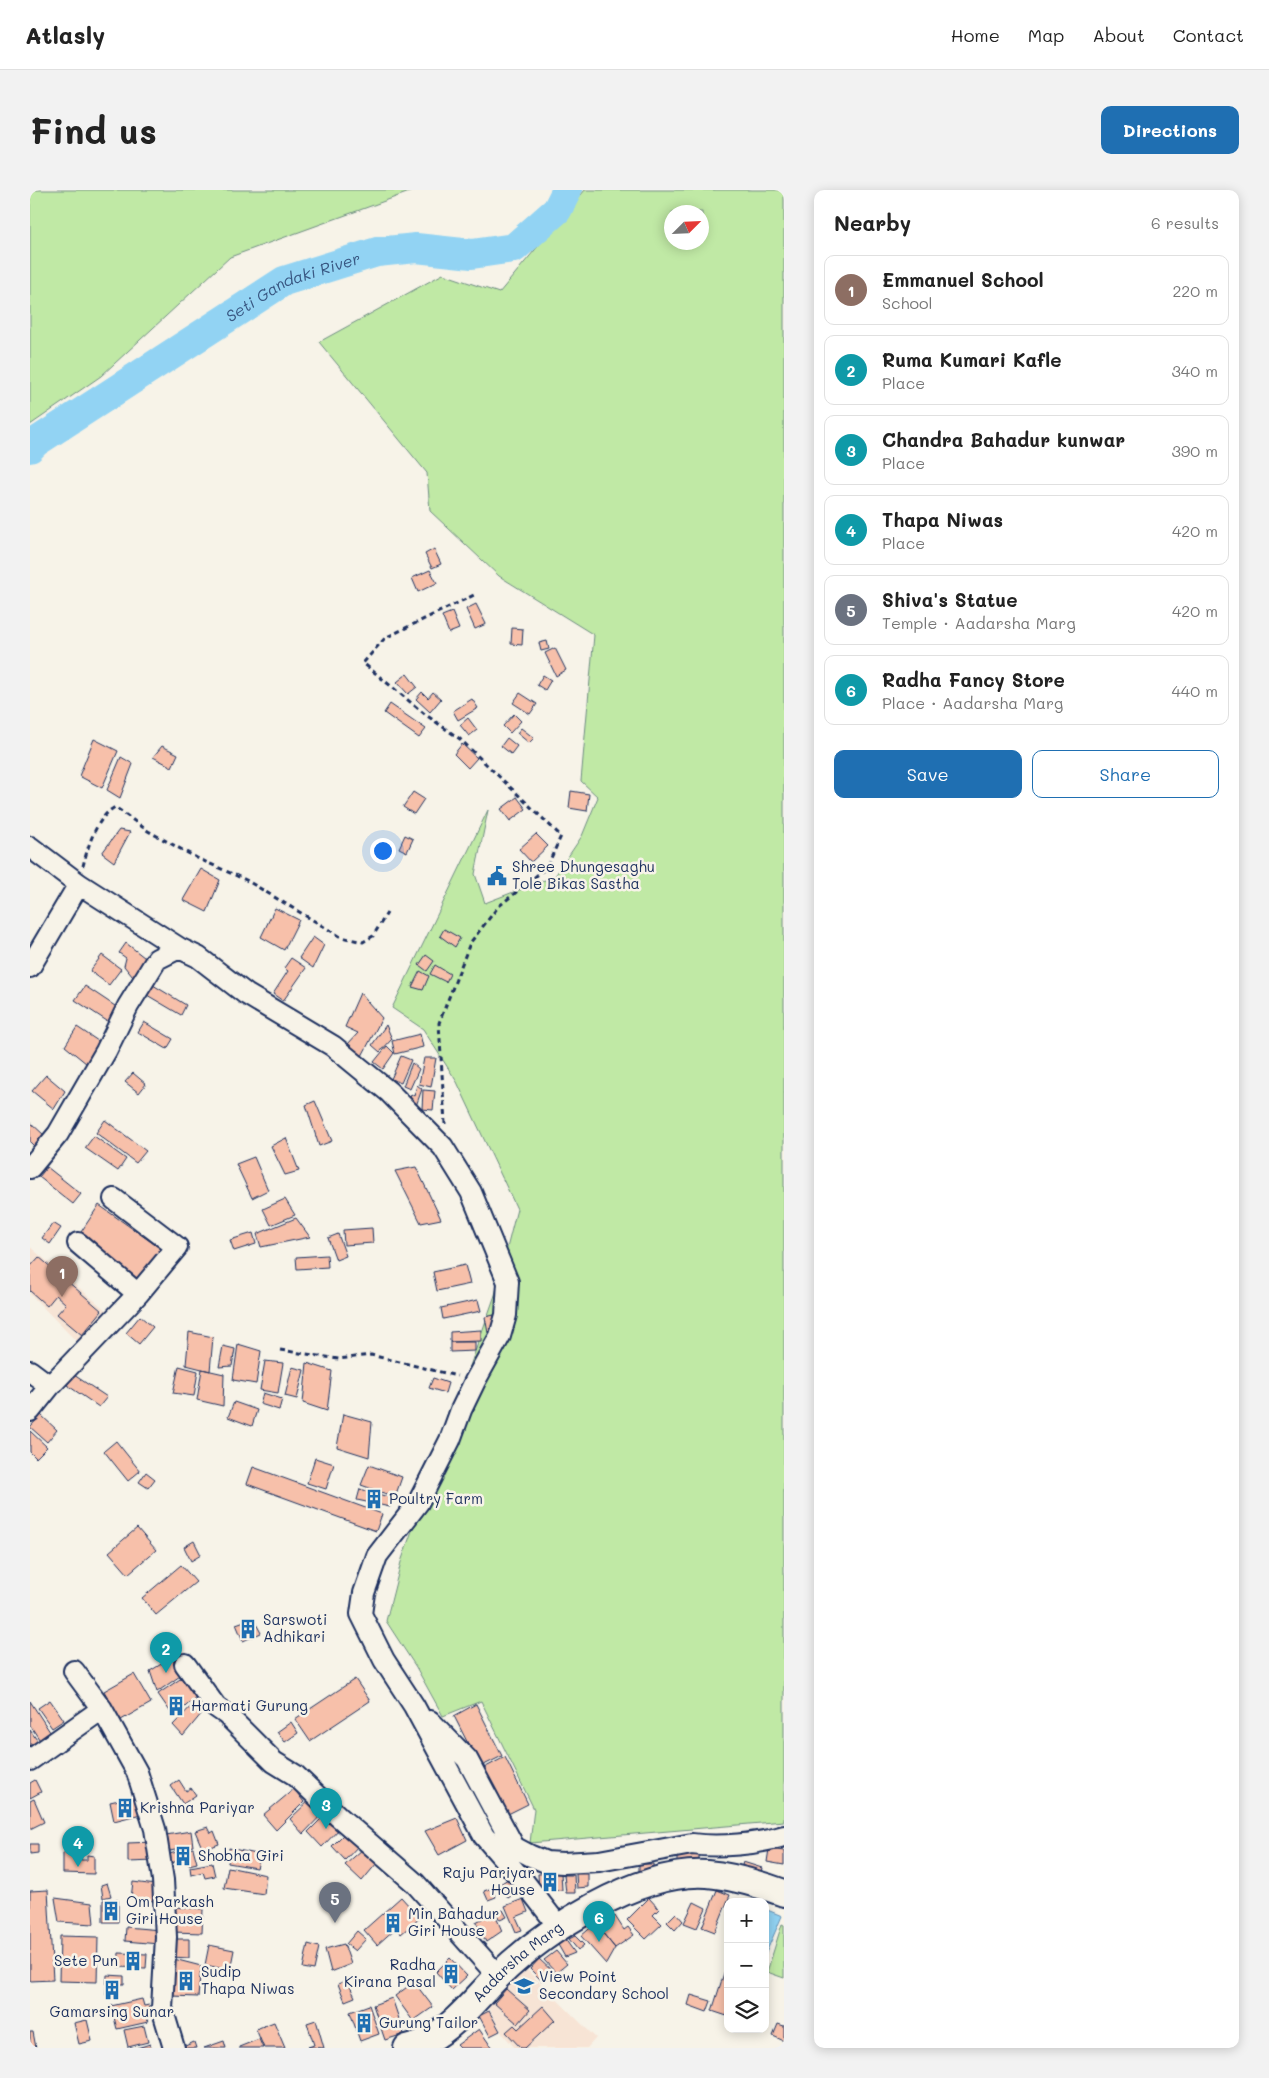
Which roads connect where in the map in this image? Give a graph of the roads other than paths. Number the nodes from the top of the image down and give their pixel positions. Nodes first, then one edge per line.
1 (30, 847) edge
2 (79, 884) junction
3 (178, 948) junction
4 (30, 967) edge
5 (30, 1168) edge
6 (114, 1199) dead end
7 (78, 1244) dead end
8 (138, 1294) junction
9 (30, 1371) edge
10 (50, 1386) junction
11 (30, 1411) edge
12 (185, 1664) dead end
13 (74, 1671) dead end
14 (414, 1706) junction
15 (102, 1710) junction
16 (30, 1760) edge
17 (784, 1836) edge
18 (784, 1893) edge
19 (559, 1927) junction
20 (498, 1976) junction
21 (174, 2048) edge
22 (407, 2048) edge

1 - 2 street
2 - 3 street
2 - 4 street
3 - 5 street
3 - 14 street
6 - 8 street
7 - 8 street
8 - 10 street
9 - 10 street
10 - 11 street
12 - 20 street
13 - 15 street
14 - 17 street
14 - 19 street
15 - 16 street
15 - 21 street
18 - 19 main road, Aadarsha Marg
19 - 20 main road, Aadarsha Marg
20 - 22 main road, Aadarsha Marg

